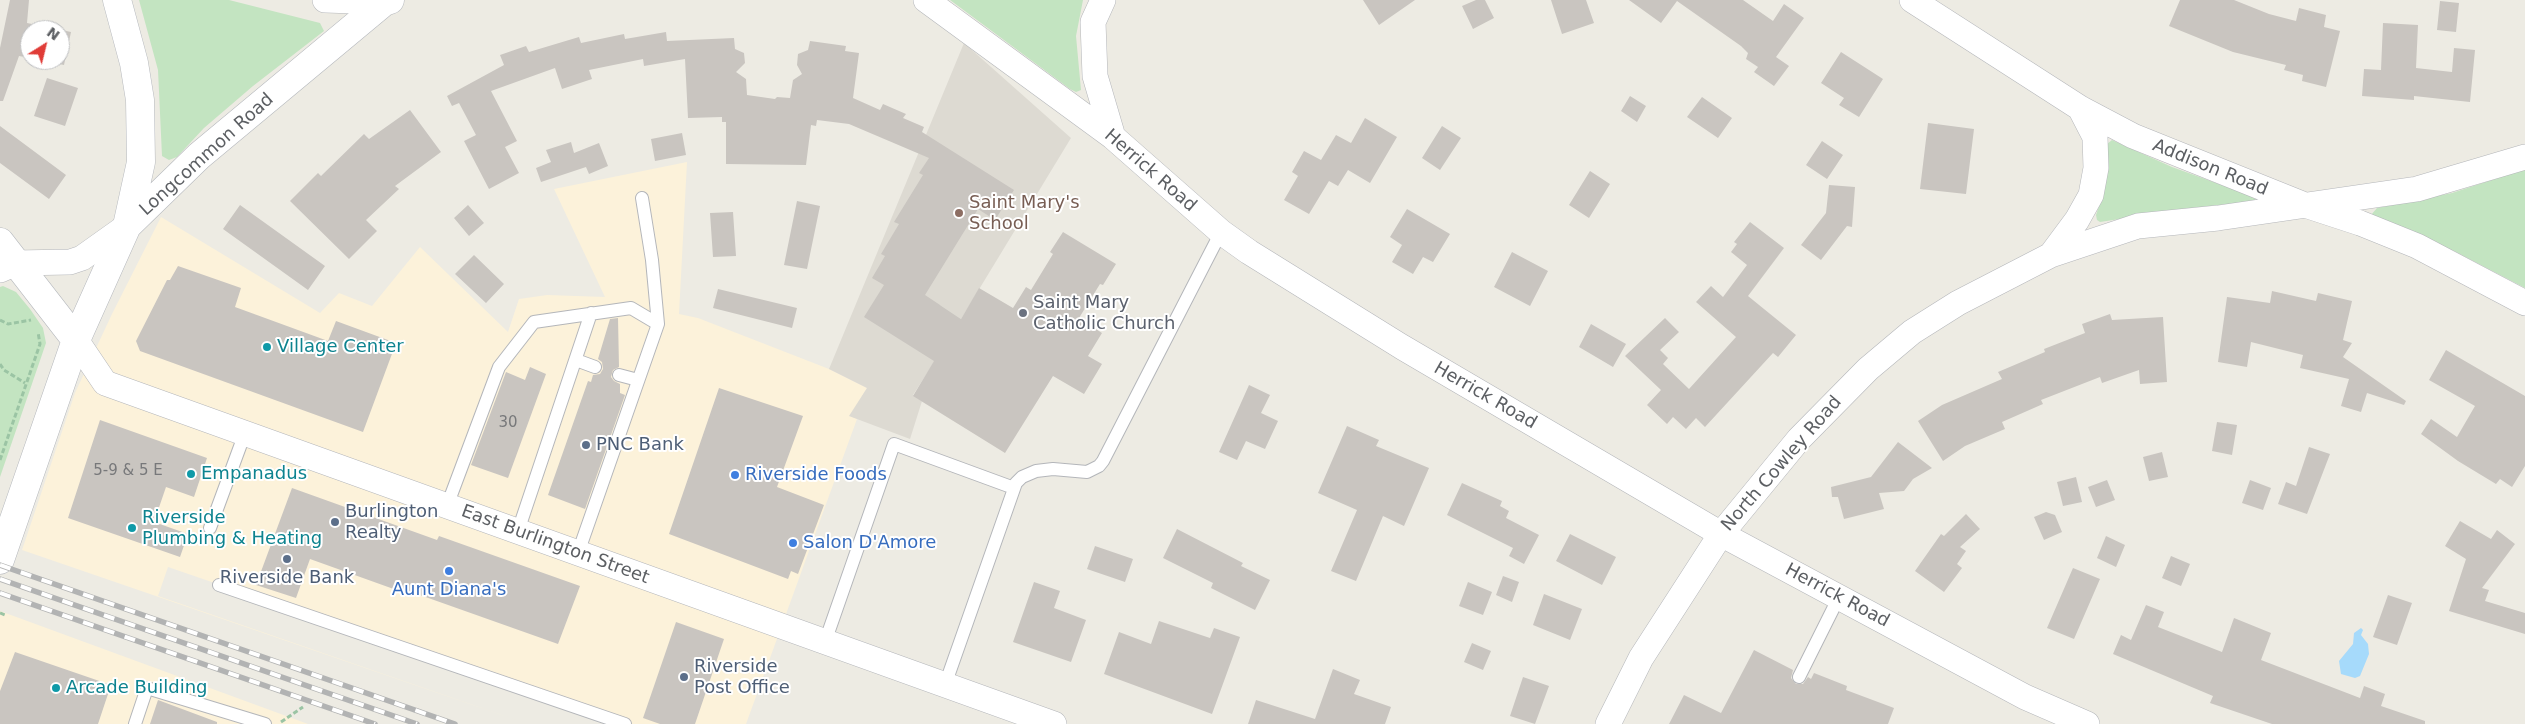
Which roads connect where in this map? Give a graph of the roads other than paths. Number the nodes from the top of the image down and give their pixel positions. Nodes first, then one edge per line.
1 (117, 0) edge
2 (325, 0) edge
3 (926, 0) edge
4 (1103, 0) edge
5 (1912, 0) edge
6 (386, 1) edge
7 (2080, 108) junction
8 (1113, 137) junction
9 (2525, 158) edge
10 (642, 198) dead end
11 (2305, 205) junction
12 (128, 226) junction
13 (1221, 232) junction
14 (2051, 255) junction
15 (5, 258) edge
16 (2525, 303) edge
17 (592, 313) junction
18 (658, 324) junction
19 (76, 340) junction
20 (576, 360) junction
21 (595, 367) dead end
22 (619, 375) dead end
23 (638, 380) junction
24 (245, 433) junction
25 (1014, 488) junction
26 (447, 506) junction
27 (7, 515) edge
28 (210, 528) dead end
29 (518, 531) junction
30 (1721, 534) junction
31 (578, 553) junction
32 (0, 560) edge
33 (219, 585) dead end
34 (1839, 597) junction
35 (825, 642) junction
36 (1799, 677) dead end
37 (945, 685) junction
38 (2056, 718) edge
39 (135, 724) edge
40 (265, 724) edge
41 (624, 724) edge
42 (1054, 724) edge
43 (1608, 724) edge
44 (2087, 724) edge

1 - 12 street
2 - 6 street
3 - 8 street, Herrick Road
4 - 8 street
5 - 7 street, Addison Road
6 - 12 street, Longcommon Road
7 - 11 street, Addison Road
7 - 14 street, North Cowley Road
8 - 13 street, Herrick Road
9 - 11 street, North Cowley Road
10 - 18 lane
11 - 14 street, North Cowley Road
11 - 16 street, Addison Road
12 - 15 street
12 - 19 street, Longcommon Road
13 - 25 lane
13 - 30 street, Herrick Road
14 - 30 street, North Cowley Road
15 - 19 street
17 - 18 lane
17 - 20 lane
17 - 26 lane
18 - 23 lane
19 - 24 street, East Burlington Street
19 - 27 street, Longcommon Road
20 - 21 lane
20 - 29 lane
22 - 23 lane
23 - 31 lane
24 - 26 street, East Burlington Street
24 - 28 lane
25 - 35 lane
25 - 37 lane
26 - 29 street, East Burlington Street
27 - 32 street, Longcommon Road
29 - 31 street, East Burlington Street
30 - 34 street, Herrick Road
30 - 43 street, North Cowley Road
31 - 35 street, East Burlington Street
33 - 41 lane
34 - 36 lane
34 - 38 street, Herrick Road
35 - 37 street, East Burlington Street
37 - 42 street, East Burlington Street
38 - 44 street, Herrick Road
39 - 40 lane

